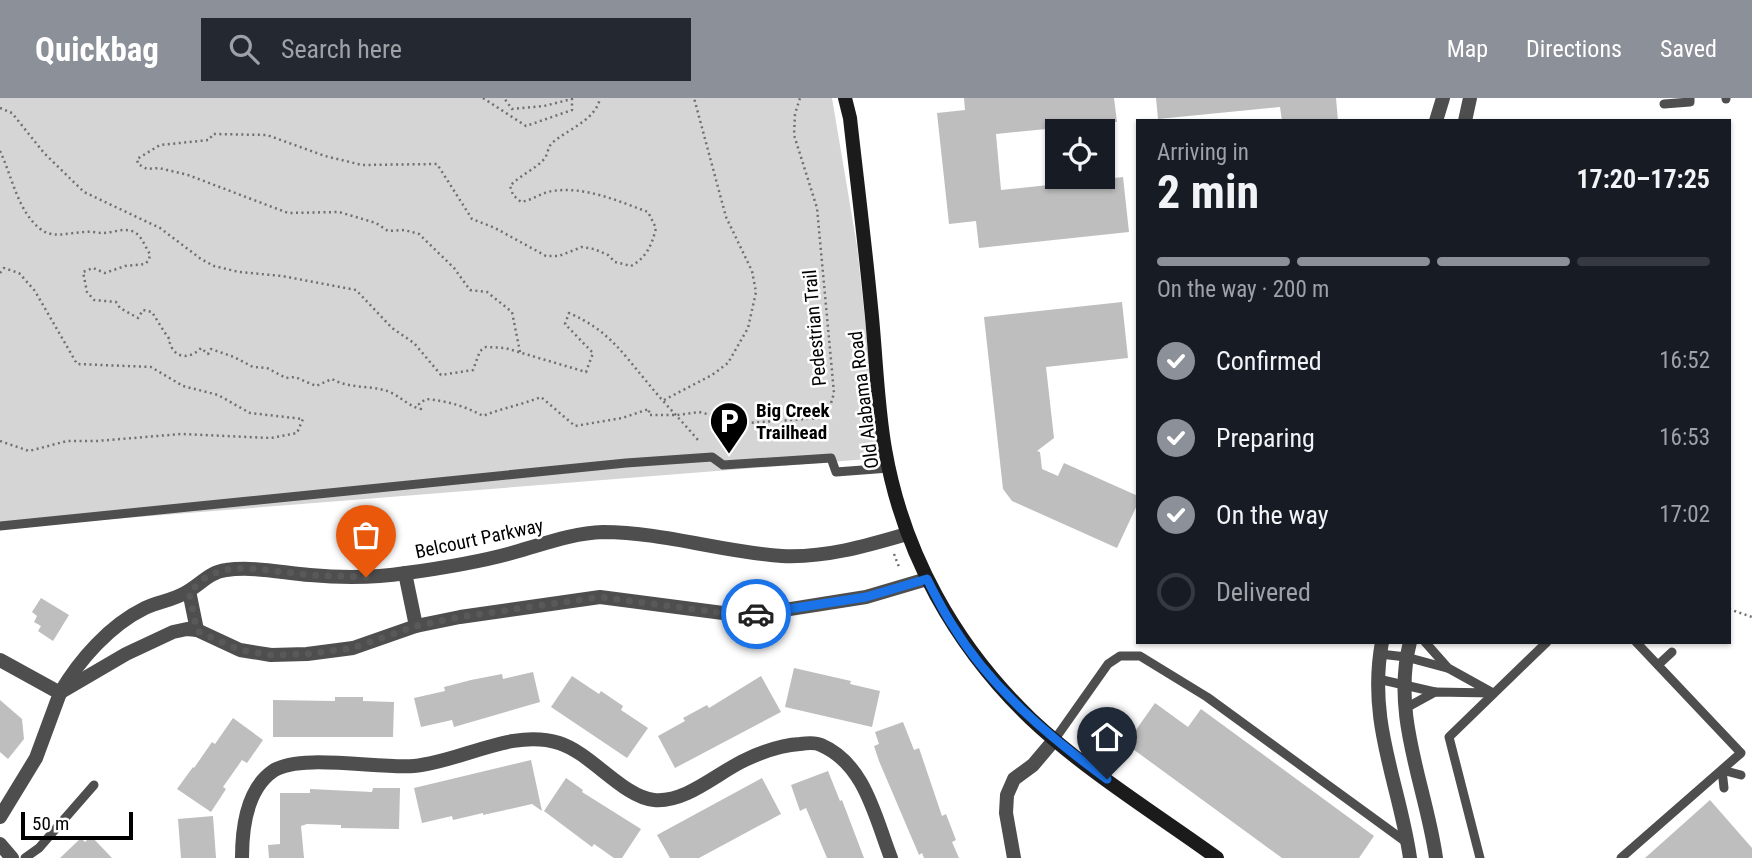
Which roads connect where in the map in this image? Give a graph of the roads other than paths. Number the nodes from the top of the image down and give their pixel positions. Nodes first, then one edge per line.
1 (845, 98) edge
2 (1443, 98) edge
3 (1470, 98) edge
4 (1690, 98) edge
5 (1664, 104) dead end
6 (1437, 119) edge
7 (1465, 119) edge
8 (889, 468) junction
9 (0, 526) edge
10 (907, 534) junction
11 (405, 573) junction
12 (927, 579) junction
13 (189, 592) junction
14 (416, 626) junction
15 (197, 631) junction
16 (1409, 644) edge
17 (1427, 644) edge
18 (1544, 644) edge
19 (1638, 644) edge
20 (1381, 648) edge
21 (91, 652) junction
22 (1672, 652) dead end
23 (1406, 657) junction
24 (0, 660) edge
25 (1658, 665) junction
26 (103, 668) junction
27 (1448, 668) junction
28 (1378, 679) junction
29 (1404, 684) junction
30 (1435, 692) junction
31 (60, 693) junction
32 (1493, 693) junction
33 (1404, 709) junction
34 (1055, 738) junction
35 (1722, 770) junction
36 (1741, 775) dead end
37 (94, 785) dead end
38 (1724, 788) dead end
39 (0, 817) edge
40 (1406, 842) junction
41 (0, 844) edge
42 (1480, 857) edge
43 (12, 858) edge
44 (25, 858) edge
45 (242, 858) edge
46 (891, 858) edge
47 (1014, 858) edge
48 (1217, 858) edge
49 (1410, 858) edge
50 (1436, 858) edge
51 (1621, 858) edge

1 - 8 main road, Old Alabama Road
2 - 6 street
3 - 7 street
4 - 5 lane
8 - 9 lane
8 - 10 main road, Old Alabama Road
10 - 11 street, Belcourt Parkway
10 - 12 main road, Old Alabama Road
11 - 13 street, Belcourt Parkway
11 - 14 street
12 - 14 street
12 - 34 main road, Old Alabama Road
13 - 15 street
13 - 21 street, Belcourt Parkway
14 - 15 street
15 - 26 street
16 - 23 street
17 - 27 lane
18 - 32 lane
19 - 25 lane
20 - 23 lane
20 - 28 street
21 - 26 street
21 - 31 street, Belcourt Parkway
22 - 25 lane
23 - 27 lane
23 - 29 street
24 - 31 street
25 - 35 lane
26 - 31 street
27 - 32 lane
28 - 29 lane
28 - 40 street
29 - 30 lane
29 - 33 street
30 - 32 lane
30 - 33 lane
31 - 39 street, Belcourt Parkway
32 - 42 lane
33 - 50 street
34 - 40 lane
34 - 47 street
34 - 48 main road, Old Alabama Road
35 - 36 lane
35 - 38 lane
35 - 51 lane
37 - 44 lane
40 - 49 street
41 - 43 street
45 - 46 street

